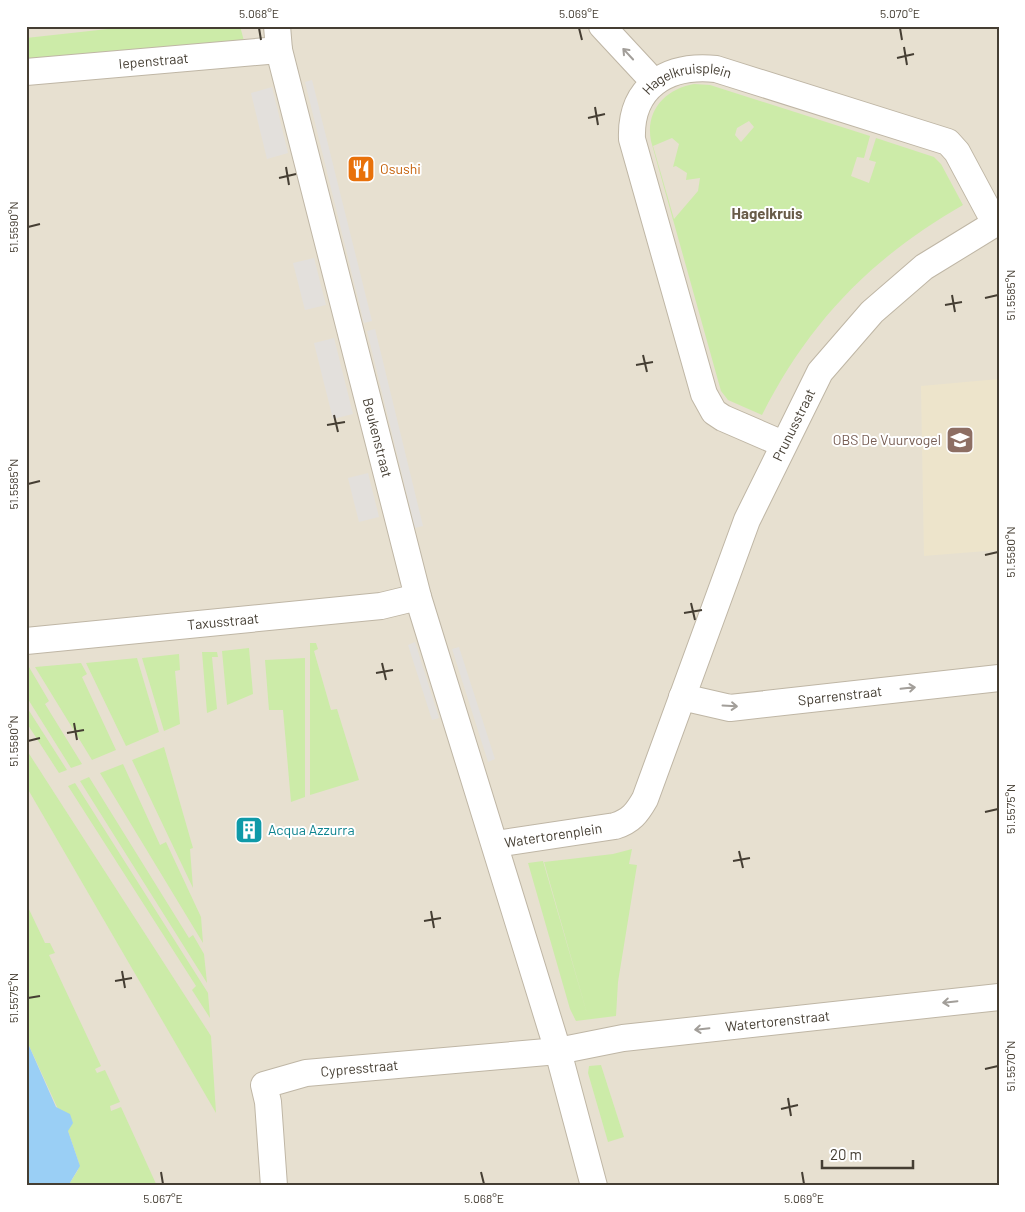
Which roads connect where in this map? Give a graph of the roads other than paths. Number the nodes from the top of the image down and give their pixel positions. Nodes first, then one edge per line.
1 (602, 26) edge
2 (278, 38) edge
3 (26, 72) edge
4 (654, 82) junction
5 (997, 222) edge
6 (783, 444) junction
7 (418, 596) junction
8 (26, 641) edge
9 (999, 678) edge
10 (682, 698) junction
11 (496, 844) junction
12 (999, 997) edge
13 (558, 1051) junction
14 (274, 1186) edge
15 (594, 1186) edge

4 -> 1 street
2 - 3 street, Iepenstraat
2 - 7 street, Beukenstraat
4 - 5 street, Hagelkruisplein
4 - 6 street, Hagelkruisplein
5 - 6 street, Prunusstraat
6 - 10 street, Prunusstraat
7 - 8 street, Taxusstraat
7 - 11 street, Beukenstraat
10 -> 9 street, Sparrenstraat
10 - 11 street, Watertorenplein
11 - 13 street, Watertorenplein
12 -> 13 street, Watertorenstraat
13 - 14 street, Cypresstraat
13 - 15 street, Watertorenplein

